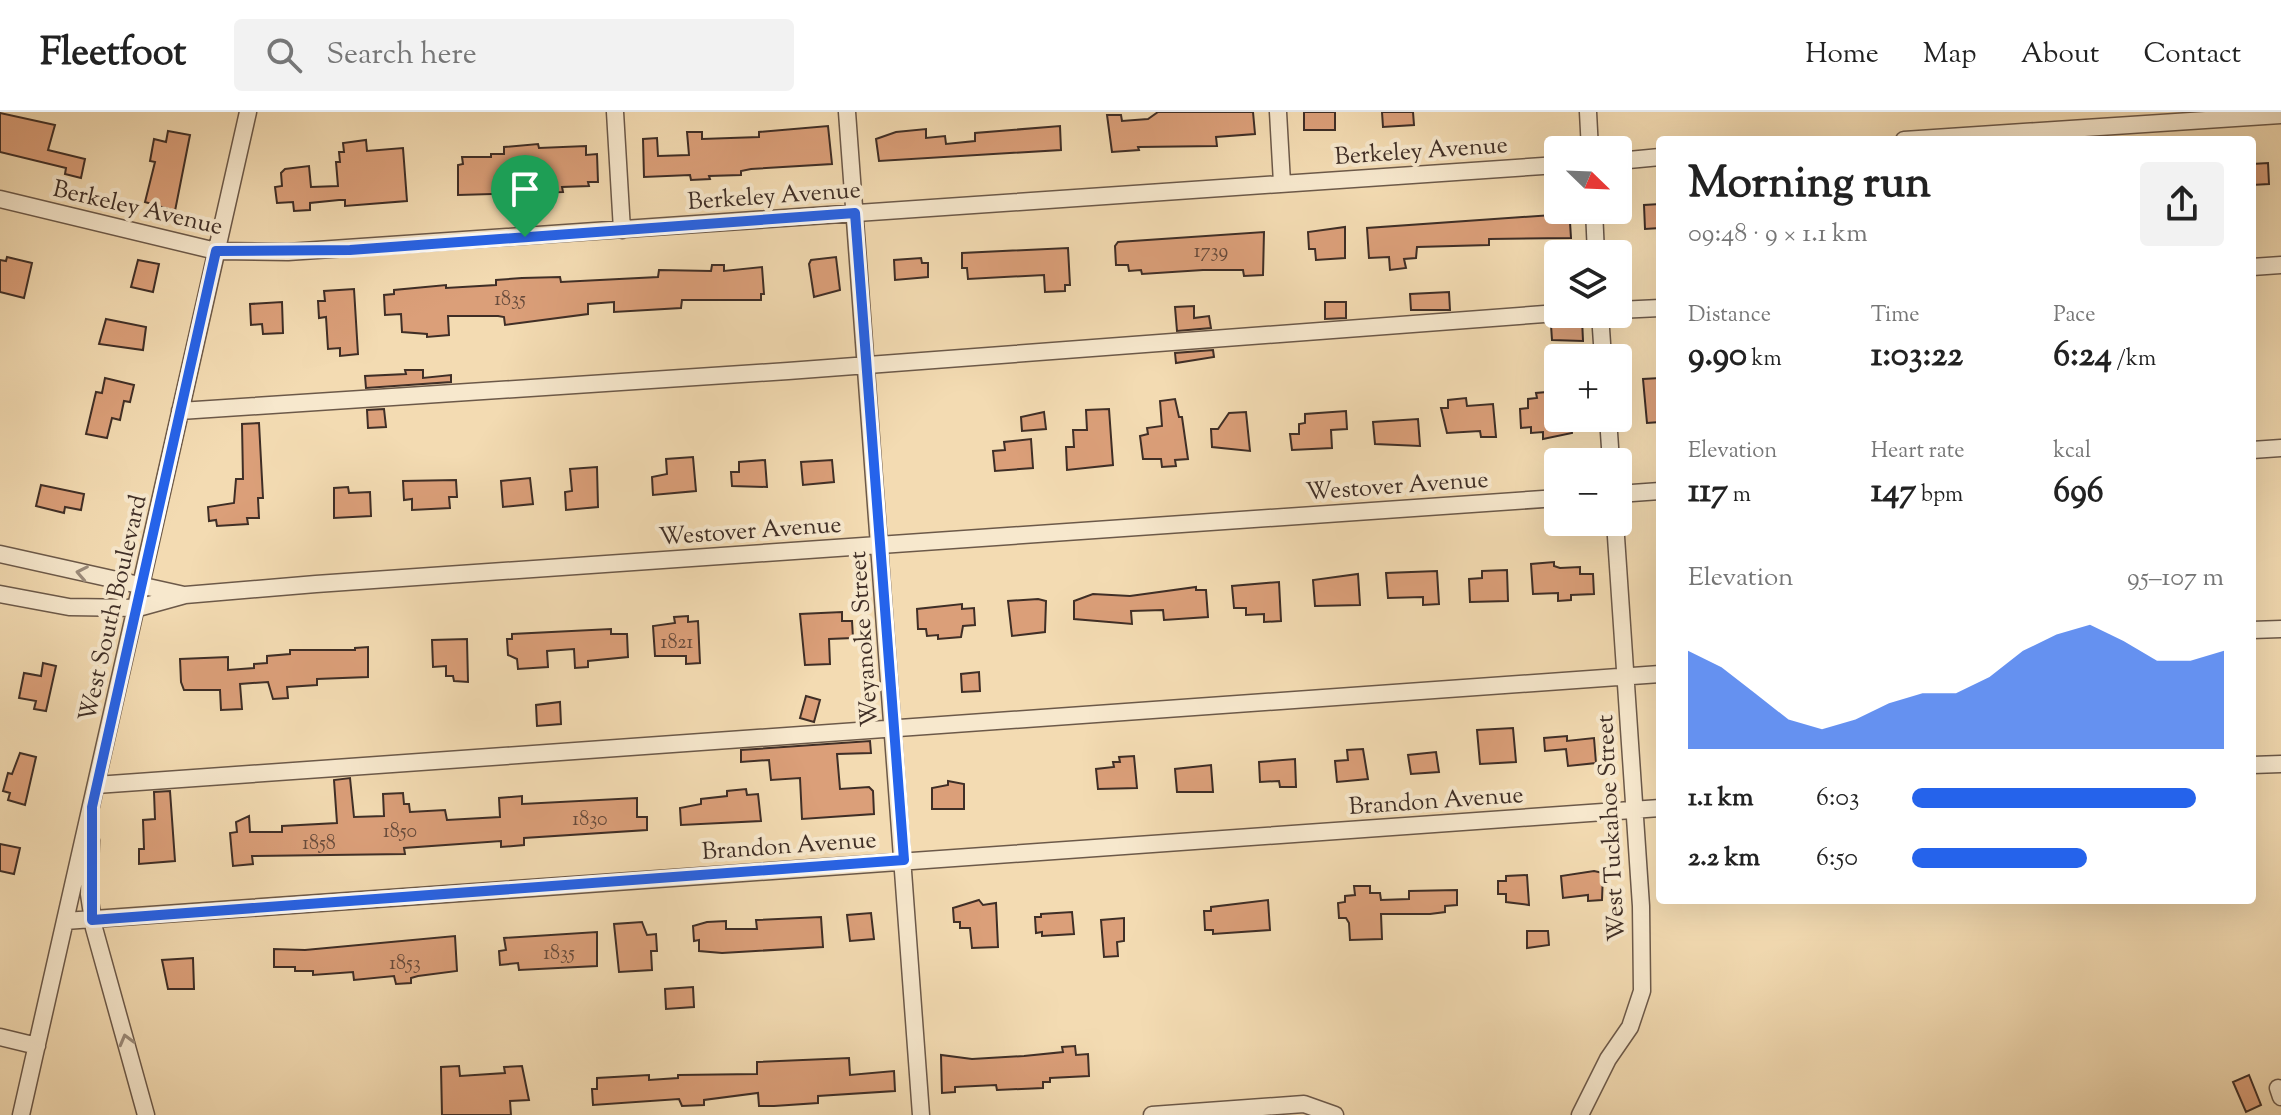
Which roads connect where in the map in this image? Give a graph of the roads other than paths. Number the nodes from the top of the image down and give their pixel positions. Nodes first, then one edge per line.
1 (248, 112) edge
2 (615, 112) edge
3 (847, 112) edge
4 (1278, 112) edge
5 (1588, 112) edge
6 (2281, 115) edge
7 (1589, 136) edge
8 (1964, 136) edge
9 (1656, 157) edge
10 (1632, 160) edge
11 (1544, 166) edge
12 (1282, 183) junction
13 (0, 199) edge
14 (855, 213) junction
15 (622, 230) junction
16 (216, 251) junction
17 (2281, 265) edge
18 (2256, 267) edge
19 (1656, 308) edge
20 (1632, 309) edge
21 (1544, 314) edge
22 (866, 366) junction
23 (180, 411) junction
24 (2281, 448) edge
25 (2256, 450) edge
26 (1656, 491) edge
27 (1632, 493) edge
28 (1544, 499) edge
29 (1616, 536) edge
30 (880, 544) junction
31 (0, 554) edge
32 (143, 584) junction
33 (0, 594) edge
34 (185, 595) junction
35 (138, 608) junction
36 (2281, 629) edge
37 (2256, 630) edge
38 (1656, 674) edge
39 (1625, 676) junction
40 (894, 728) junction
41 (2281, 764) edge
42 (2256, 765) edge
43 (96, 785) junction
44 (92, 807) junction
45 (1656, 808) edge
46 (1635, 811) junction
47 (904, 860) junction
48 (92, 920) junction
49 (65, 921) junction
50 (0, 1037) edge
51 (37, 1046) junction
52 (21, 1115) edge
53 (146, 1115) edge
54 (921, 1115) edge
55 (1152, 1115) edge
56 (1335, 1115) edge
57 (1580, 1115) edge

1 - 16 street, West South Boulevard
2 - 15 street
3 - 14 street, Weyanoke Street
4 - 12 street
5 - 7 street
6 - 8 street
9 - 10 street
11 - 12 street, Berkeley Avenue
12 - 14 street, Berkeley Avenue
13 - 16 street, Berkeley Avenue
14 - 15 street, Berkeley Avenue
14 - 22 street, Weyanoke Street
15 - 16 street, Berkeley Avenue
16 - 23 street, West South Boulevard
17 - 18 street
19 - 20 street
21 - 22 street
22 - 23 street
22 - 30 street, Weyanoke Street
23 - 32 street, West South Boulevard
24 - 25 street
26 - 27 street
28 - 30 street, Westover Avenue
29 - 39 street, West Tuckahoe Street
30 - 34 street, Westover Avenue
30 - 40 street, Weyanoke Street
32 -> 31 street, Westover Avenue
32 - 34 street, Westover Avenue
32 - 35 street, West South Boulevard
33 - 35 street, Westover Avenue
34 - 35 street, Westover Avenue
35 - 43 street, West South Boulevard
36 - 37 street
38 - 39 street
39 - 40 street
39 - 46 street, West Tuckahoe Street
40 - 43 street
40 - 47 street, Weyanoke Street
41 - 42 street
43 - 44 street, West South Boulevard
44 - 48 street
44 - 49 street, West South Boulevard
45 - 46 street, Brandon Avenue
46 - 47 street, Brandon Avenue
46 - 57 street, West Tuckahoe Street
47 - 48 street, Brandon Avenue
47 - 54 street, Weyanoke Street
48 - 49 street, Brandon Avenue
53 -> 48 street
49 - 51 street, West South Boulevard
50 - 51 street
51 - 52 street, West South Boulevard
55 - 56 street

